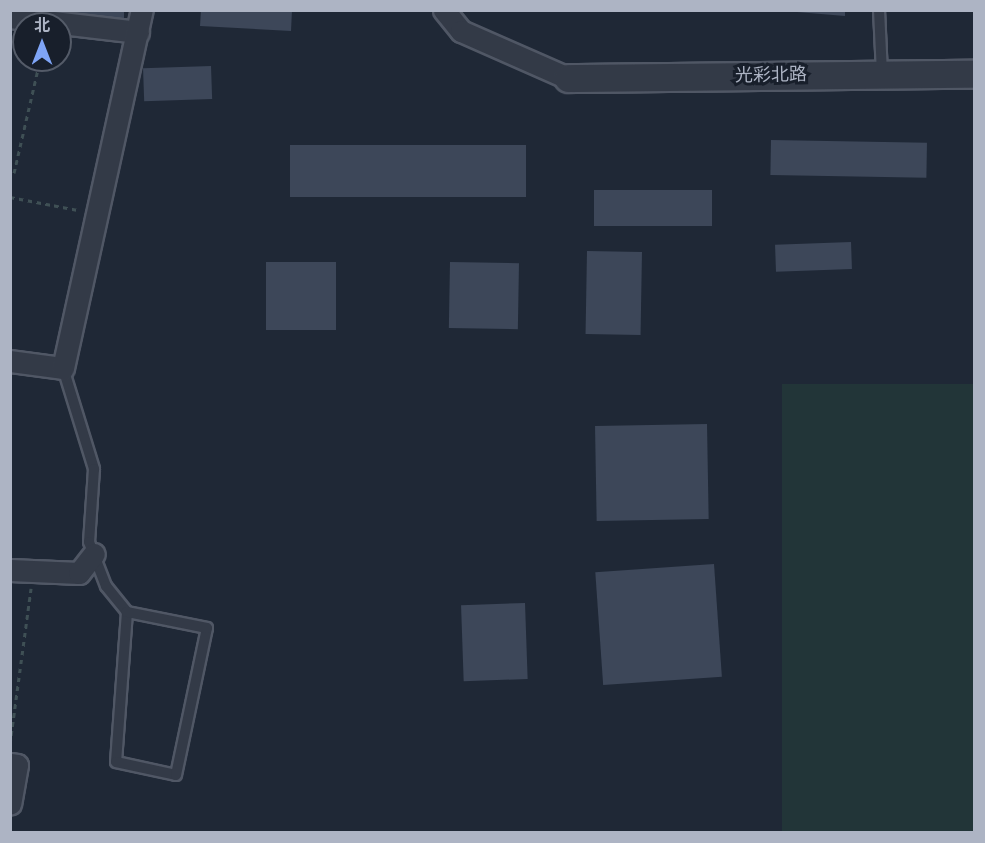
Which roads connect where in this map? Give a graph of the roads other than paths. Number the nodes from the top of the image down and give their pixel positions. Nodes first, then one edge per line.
1 (142, 10) edge
2 (444, 10) edge
3 (879, 10) edge
4 (10, 17) edge
5 (138, 32) junction
6 (882, 74) junction
7 (975, 74) edge
8 (568, 78) joint
9 (10, 361) edge
10 (63, 368) junction
11 (94, 554) junction
12 (10, 570) edge
13 (128, 612) junction
14 (10, 764) edge
15 (10, 804) edge

1 - 5 street
2 - 8 street
3 - 6 lane
4 - 5 street
5 - 10 street
6 - 7 street, 光彩北路
6 - 8 street, 光彩北路
9 - 10 street
10 - 11 lane
11 - 12 street
11 - 13 lane
13 - 13 lane
14 - 15 street

